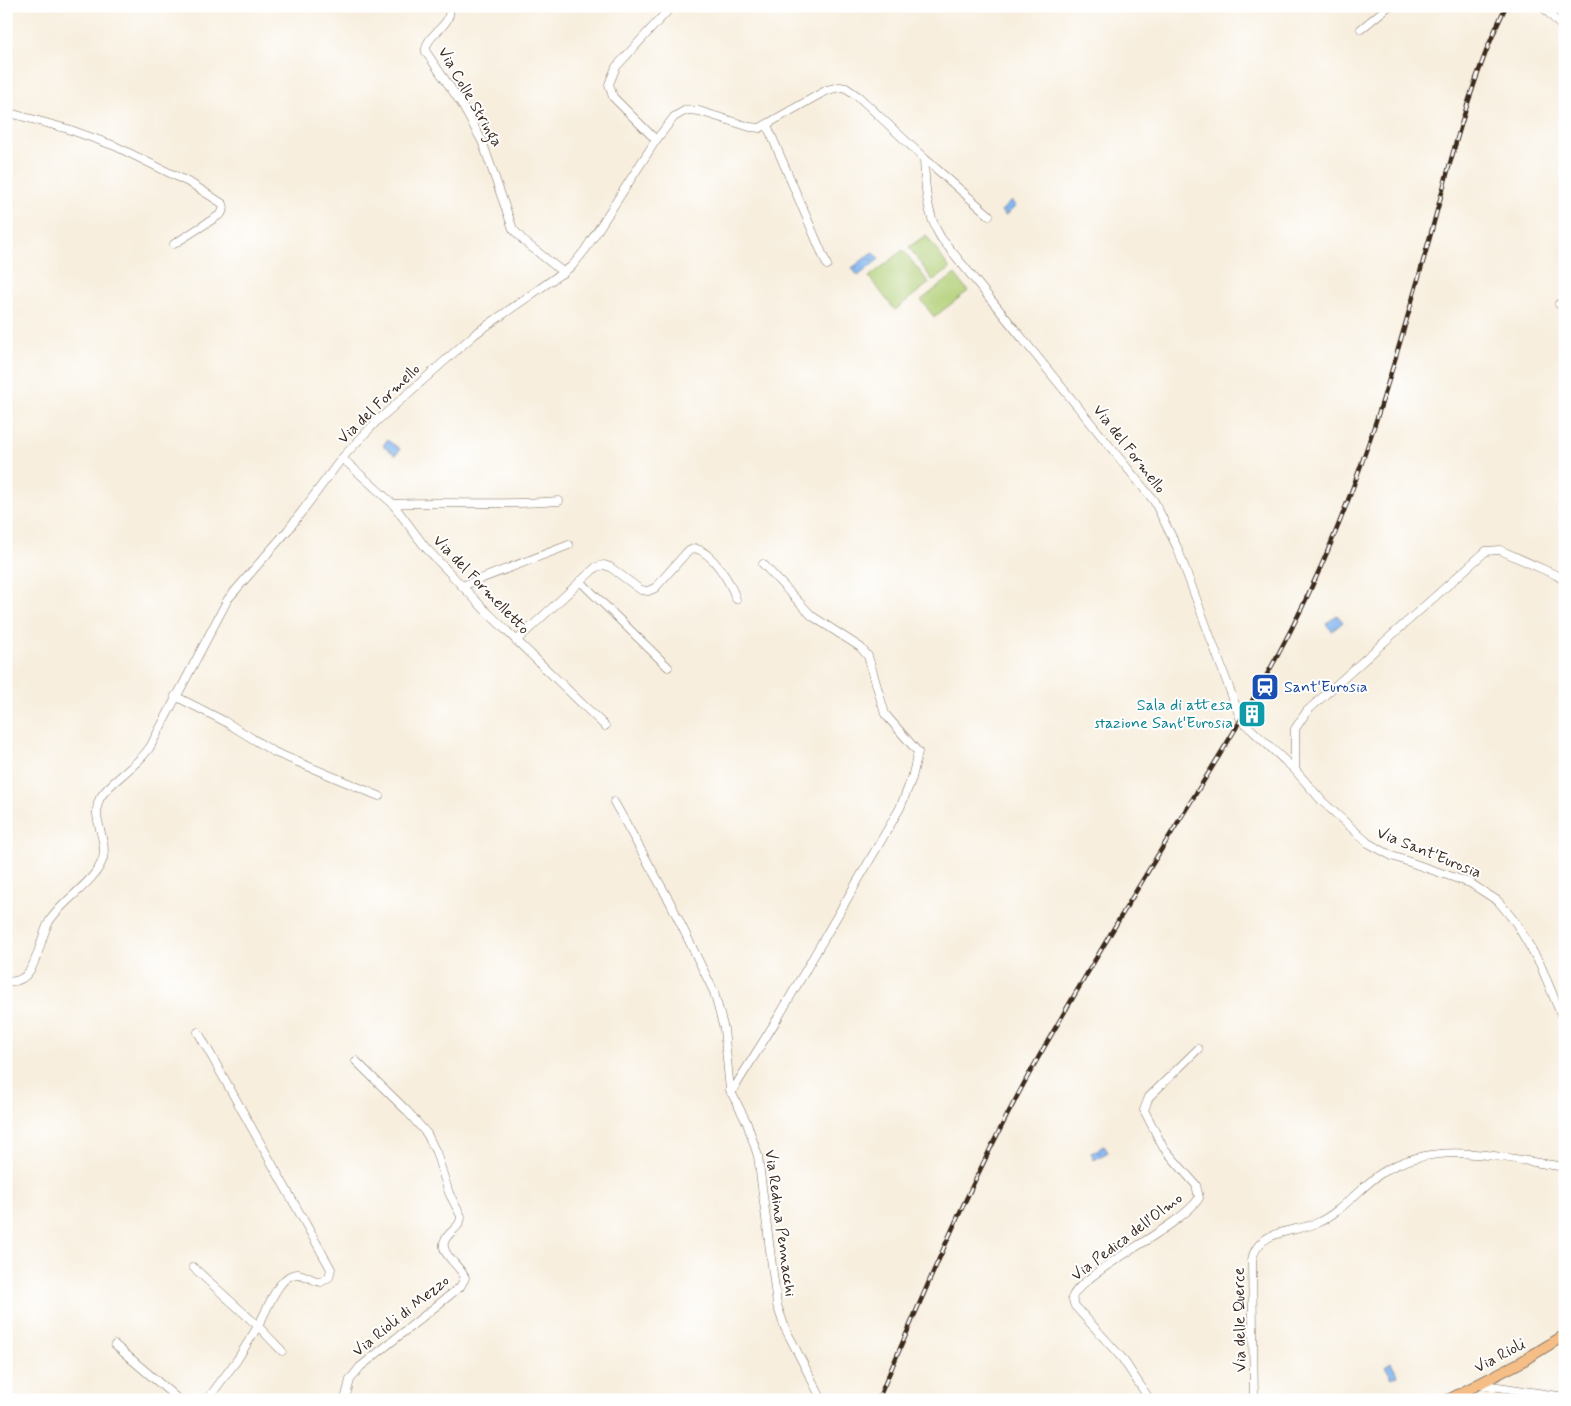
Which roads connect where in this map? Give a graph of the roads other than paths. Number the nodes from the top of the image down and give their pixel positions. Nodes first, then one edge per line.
1 (449, 6) edge
2 (672, 6) edge
3 (1389, 6) edge
4 (1542, 6) edge
5 (1361, 29) dead end
6 (1565, 30) edge
7 (6, 112) edge
8 (767, 126) junction
9 (656, 140) junction
10 (924, 158) junction
11 (989, 215) dead end
12 (174, 244) dead end
13 (827, 265) dead end
14 (564, 273) junction
15 (342, 458) junction
16 (559, 501) dead end
17 (393, 504) junction
18 (569, 545) dead end
19 (764, 564) dead end
20 (1565, 581) edge
21 (580, 582) junction
22 (462, 586) junction
23 (736, 599) dead end
24 (516, 641) junction
25 (668, 667) dead end
26 (175, 696) junction
27 (605, 726) dead end
28 (1295, 770) junction
29 (380, 796) dead end
30 (614, 802) dead end
31 (6, 981) edge
32 (1565, 1024) edge
33 (198, 1032) dead end
34 (1198, 1049) dead end
35 (356, 1060) dead end
36 (731, 1093) junction
37 (1565, 1168) edge
38 (193, 1267) dead end
39 (258, 1326) junction
40 (1565, 1335) edge
41 (115, 1345) dead end
42 (282, 1351) dead end
43 (1478, 1384) junction
44 (1565, 1397) edge
45 (179, 1400) edge
46 (207, 1400) edge
47 (345, 1400) edge
48 (822, 1400) edge
49 (1150, 1400) edge
50 (1254, 1400) edge
51 (1448, 1400) edge

1 - 14 street, Via Colle Stringa
2 - 9 street
3 - 5 street
4 - 6 street
7 - 12 street
8 - 9 street, Via del Formello
8 - 10 street
8 - 13 street
9 - 14 street, Via del Formello
10 - 11 street
10 - 28 street, Via del Formello
14 - 15 street, Via del Formello
15 - 17 street, Via del Formelletto
15 - 26 street, Via del Formello
16 - 17 street
17 - 22 street, Via del Formelletto
18 - 22 street
19 - 36 street
20 - 28 street
21 - 23 street
21 - 24 street
21 - 25 street
22 - 24 street, Via del Formelletto
24 - 27 street, Via del Formelletto
26 - 29 street
26 - 31 street, Via del Formello
28 - 32 street, Via Sant'Eurosia
30 - 36 street, Via Redina Pennacchi
33 - 39 street
34 - 49 street, Via Pedica dell'Olmo
35 - 47 street, Via Rioli di Mezzo
36 - 48 street, Via Redina Pennacchi
37 - 50 street, Via delle Querce
38 - 39 street
39 - 42 street
39 - 46 street
40 - 43 main road, Via Rioli
41 - 45 street
43 - 44 street
43 - 51 main road, Via Rioli

